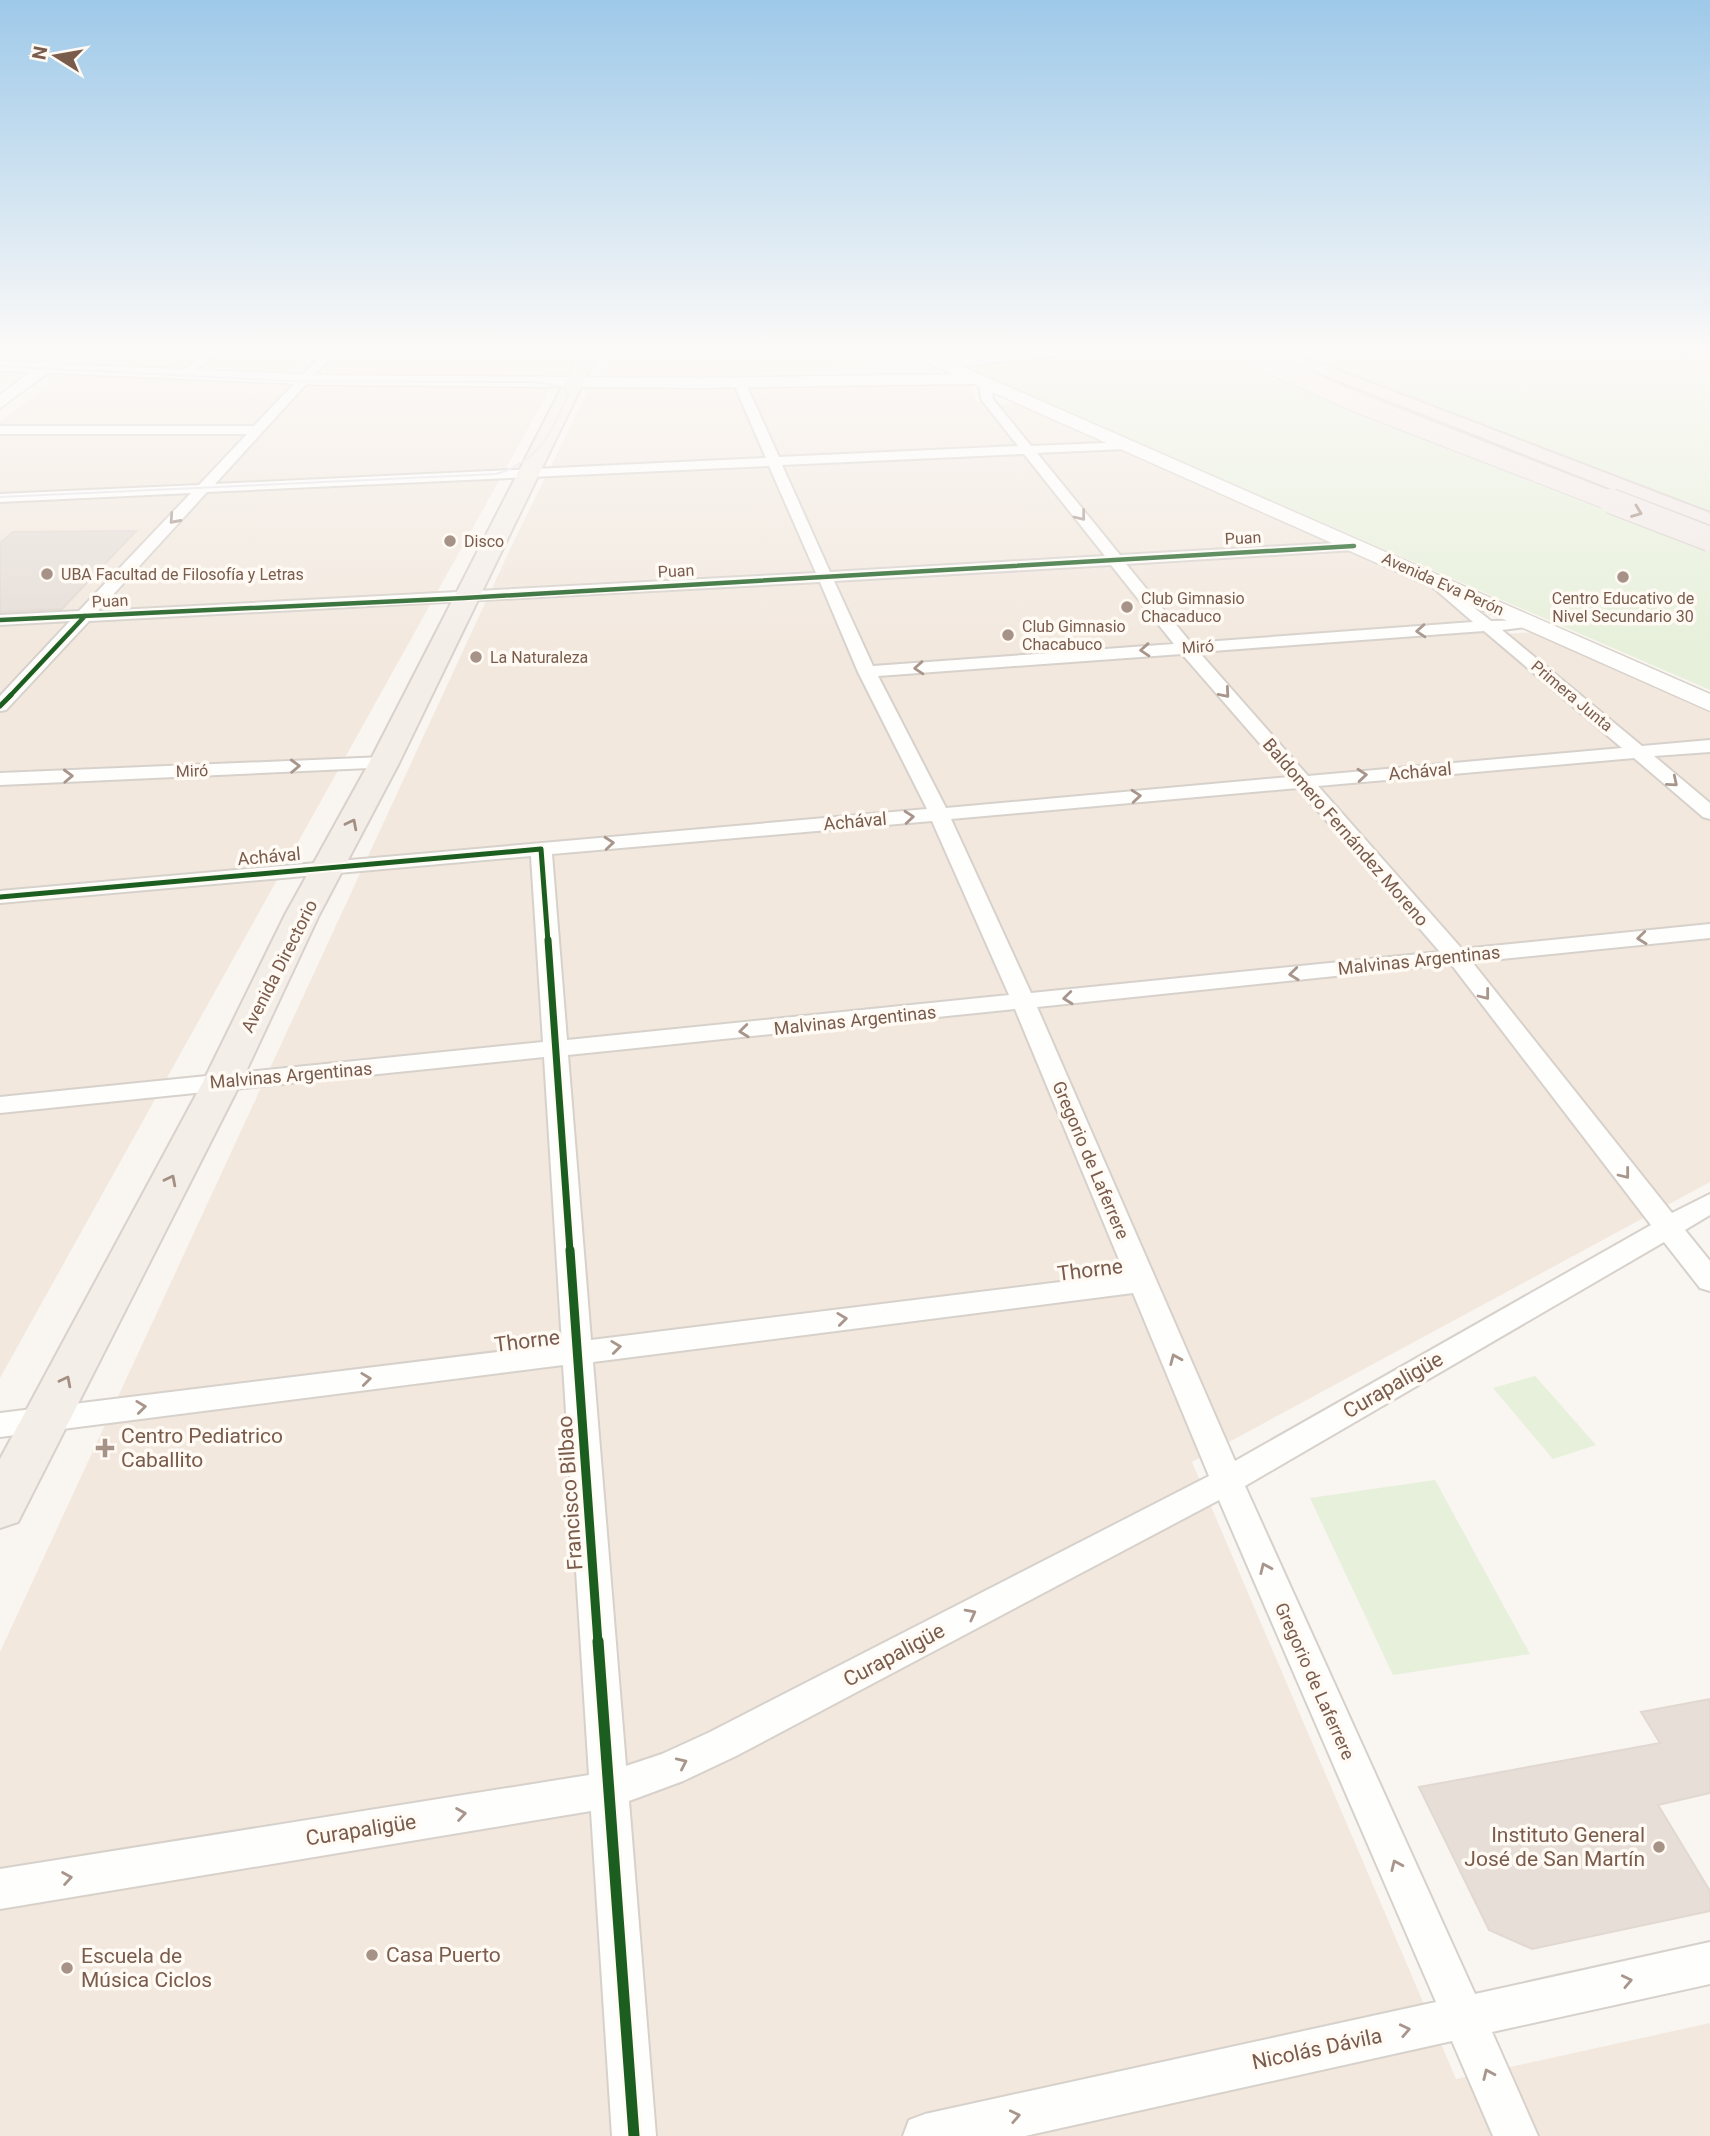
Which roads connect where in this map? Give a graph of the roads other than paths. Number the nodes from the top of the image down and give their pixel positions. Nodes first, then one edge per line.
1 (240, 448) edge
2 (539, 448) edge
3 (766, 448) edge
4 (1073, 448) edge
5 (1131, 448) edge
6 (1474, 448) edge
7 (1520, 448) edge
8 (1028, 450) junction
9 (772, 462) junction
10 (526, 473) junction
11 (202, 488) junction
12 (0, 498) edge
13 (1710, 522) edge
14 (1710, 539) edge
15 (1354, 546) junction
16 (1115, 560) junction
17 (824, 576) junction
18 (1433, 580) junction
19 (464, 598) junction
20 (85, 616) junction
21 (0, 620) edge
22 (1530, 623) junction
23 (1489, 627) junction
24 (1185, 647) junction
25 (867, 672) junction
26 (1710, 703) edge
27 (0, 706) edge
28 (1710, 746) edge
29 (1639, 753) junction
30 (384, 763) junction
31 (0, 779) edge
32 (1301, 780) junction
33 (1710, 813) edge
34 (939, 814) junction
35 (541, 849) junction
36 (331, 866) junction
37 (0, 897) edge
38 (1710, 931) edge
39 (1455, 956) junction
40 (1024, 1003) junction
41 (556, 1050) junction
42 (222, 1082) junction
43 (0, 1105) edge
44 (1710, 1203) edge
45 (1666, 1227) junction
46 (1710, 1281) edge
47 (1142, 1282) junction
48 (578, 1352) junction
49 (46, 1419) junction
50 (0, 1425) edge
51 (1227, 1481) junction
52 (0, 1507) edge
53 (608, 1790) junction
54 (0, 1889) edge
55 (1710, 1964) edge
56 (1463, 2017) junction
57 (634, 2136) edge
58 (925, 2136) edge
59 (1516, 2136) edge

1 - 11 street
2 - 10 main road, Avenida Directorio
3 - 9 street, Gregorio de Laferrere
4 - 8 street
5 - 15 street, Avenida Eva Perón
6 -> 14 highway, bridge
7 - 13 highway
8 - 9 street
8 -> 16 street, Baldomero Fernández Moreno
9 - 10 street
9 - 17 street, Gregorio de Laferrere
10 - 11 street
10 - 19 main road, Avenida Directorio
11 - 12 street
11 -> 20 street
15 - 16 street, Puan
15 - 18 street, Avenida Eva Perón
16 - 17 street, Puan
16 - 24 street, Baldomero Fernández Moreno
17 - 19 street, Puan
17 - 25 street, Gregorio de Laferrere
18 - 22 street, Avenida Eva Perón
18 - 23 street, Primera Junta
19 - 20 street, Puan
19 - 30 main road, Avenida Directorio
20 - 21 street, Puan
20 - 27 street
22 - 23 street, Miró
22 - 26 street, Avenida Eva Perón
23 -> 24 street, Miró
23 - 29 street, Primera Junta
24 -> 25 street, Miró
24 -> 32 street, Baldomero Fernández Moreno
25 - 34 street, Gregorio de Laferrere
28 - 29 street, Achával
32 -> 29 street, Achával
29 -> 33 street, Primera Junta
31 -> 30 street, Miró
36 -> 30 main road, Avenida Directorio
34 -> 32 street, Achával
32 - 39 street, Baldomero Fernández Moreno
35 -> 34 street, Achával
34 - 40 street, Gregorio de Laferrere
35 - 36 street, Achával
35 - 41 street, Francisco Bilbao
36 - 37 street, Achával
36 - 42 main road, Avenida Directorio
38 -> 39 street, Malvinas Argentinas
39 -> 40 street, Malvinas Argentinas
39 -> 45 street, Baldomero Fernández Moreno
40 -> 41 street, Malvinas Argentinas
40 - 47 street, Gregorio de Laferrere
41 - 42 street, Malvinas Argentinas
41 - 48 street, Francisco Bilbao
42 - 43 street, Malvinas Argentinas
49 -> 42 main road, Avenida Directorio
44 - 45 street, Curapaligüe
45 - 46 street, Baldomero Fernández Moreno
45 - 51 street, Curapaligüe
48 -> 47 street, Thorne
51 -> 47 street, Gregorio de Laferrere
49 -> 48 street, Thorne
48 - 53 street, Francisco Bilbao
49 - 50 street, Thorne
49 - 52 main road, Avenida Directorio
53 -> 51 street, Curapaligüe
56 -> 51 street, Gregorio de Laferrere
54 -> 53 street, Curapaligüe
53 - 57 street, Francisco Bilbao
56 -> 55 street, Nicolás Dávila
58 -> 56 street, Nicolás Dávila
59 -> 56 street, Gregorio de Laferrere

